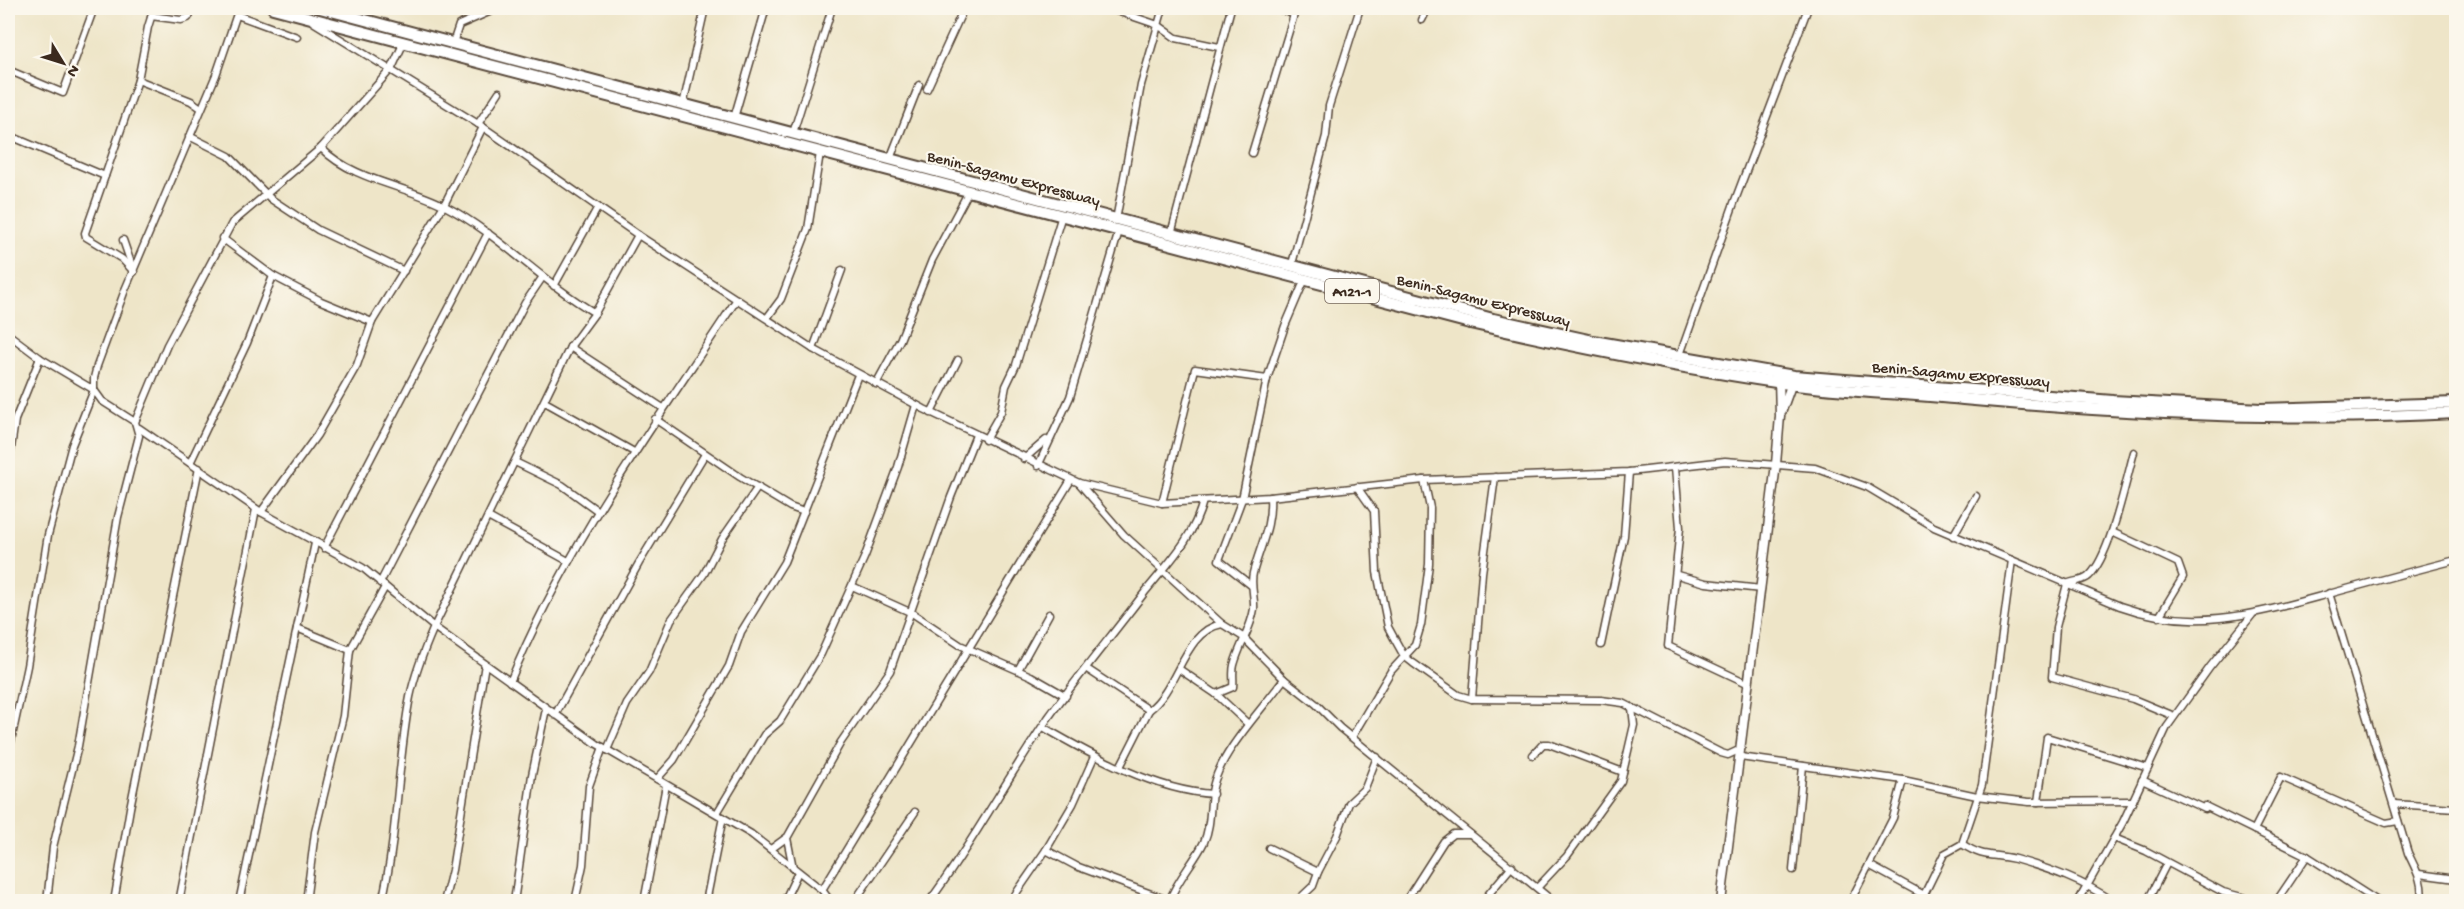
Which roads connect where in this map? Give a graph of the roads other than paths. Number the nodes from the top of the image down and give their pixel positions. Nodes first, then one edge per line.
1 (94, 8) edge
2 (154, 8) edge
3 (194, 8) edge
4 (239, 8) edge
5 (273, 8) edge
6 (320, 8) edge
7 (498, 8) edge
8 (705, 8) edge
9 (766, 8) edge
10 (832, 8) edge
11 (964, 8) edge
12 (1108, 8) edge
13 (1163, 8) edge
14 (1231, 8) edge
15 (1276, 8) edge
16 (1360, 8) edge
17 (1428, 8) edge
18 (1809, 8) edge
19 (1294, 10) edge
20 (237, 15) junction
21 (302, 15) junction
22 (151, 16) junction
23 (1422, 20) dead end
24 (1158, 25) junction
25 (297, 37) dead end
26 (404, 42) junction
27 (453, 43) junction
28 (1219, 47) junction
29 (392, 69) junction
30 (8, 70) edge
31 (138, 80) junction
32 (919, 85) dead end
33 (927, 89) dead end
34 (499, 92) dead end
35 (683, 105) junction
36 (201, 108) junction
37 (734, 118) junction
38 (481, 126) junction
39 (793, 133) junction
40 (8, 135) edge
41 (189, 136) junction
42 (321, 148) junction
43 (820, 153) junction
44 (1252, 153) dead end
45 (890, 159) junction
46 (105, 176) junction
47 (969, 191) junction
48 (266, 195) junction
49 (444, 205) junction
50 (598, 207) junction
51 (1062, 215) junction
52 (1117, 225) junction
53 (488, 234) junction
54 (1171, 234) junction
55 (638, 235) junction
56 (222, 238) junction
57 (123, 240) dead end
58 (1292, 264) junction
59 (842, 270) dead end
60 (404, 271) junction
61 (134, 272) junction
62 (273, 276) junction
63 (542, 278) junction
64 (1305, 279) junction
65 (554, 286) junction
66 (737, 299) junction
67 (595, 313) junction
68 (767, 318) junction
69 (372, 322) junction
70 (8, 334) edge
71 (570, 347) junction
72 (813, 349) junction
73 (1680, 355) junction
74 (40, 358) junction
75 (958, 360) dead end
76 (858, 375) junction
77 (1779, 378) junction
78 (1267, 379) junction
79 (1793, 380) junction
80 (876, 384) junction
81 (94, 390) junction
82 (545, 402) junction
83 (2457, 403) edge
84 (916, 405) junction
85 (663, 408) junction
86 (931, 413) junction
87 (2457, 413) edge
88 (1780, 416) junction
89 (656, 419) junction
90 (135, 422) junction
91 (139, 429) junction
92 (976, 435) junction
93 (1049, 438) junction
94 (985, 440) junction
95 (2134, 452) dead end
96 (634, 453) junction
97 (705, 454) junction
98 (1024, 459) junction
99 (515, 462) junction
100 (190, 463) junction
101 (1776, 464) junction
102 (1038, 466) junction
103 (1675, 466) junction
104 (199, 468) junction
105 (8, 470) edge
106 (1629, 471) junction
107 (1494, 477) junction
108 (1071, 480) junction
109 (1424, 480) junction
110 (1079, 483) junction
111 (758, 487) junction
112 (1357, 487) junction
113 (1976, 496) dead end
114 (1270, 497) junction
115 (1242, 499) junction
116 (1203, 501) junction
117 (1162, 503) junction
118 (258, 510) junction
119 (598, 511) junction
120 (804, 512) junction
121 (488, 517) junction
122 (2112, 532) junction
123 (1953, 536) junction
124 (315, 543) junction
125 (324, 548) junction
126 (2012, 560) junction
127 (2457, 560) edge
128 (568, 561) junction
129 (1163, 571) junction
130 (1677, 575) junction
131 (2067, 584) junction
132 (382, 585) junction
133 (852, 586) junction
134 (1252, 586) junction
135 (1761, 589) junction
136 (2329, 593) junction
137 (912, 613) junction
138 (1049, 615) dead end
139 (2252, 615) junction
140 (2159, 618) junction
141 (1222, 624) junction
142 (434, 627) junction
143 (297, 628) junction
144 (1243, 637) junction
145 (1601, 645) dead end
146 (968, 649) junction
147 (350, 650) junction
148 (1404, 656) junction
149 (485, 664) junction
150 (1087, 669) junction
151 (1179, 669) junction
152 (1018, 670) junction
153 (1284, 679) junction
154 (510, 682) junction
155 (1749, 684) junction
156 (1216, 694) junction
157 (1066, 696) junction
158 (1472, 699) junction
159 (1632, 708) junction
160 (546, 709) junction
161 (1149, 710) junction
162 (555, 715) junction
163 (2175, 716) junction
164 (1248, 724) junction
165 (1043, 727) junction
166 (1352, 737) junction
167 (605, 749) junction
168 (1740, 753) junction
169 (8, 755) edge
170 (1533, 755) dead end
171 (1094, 757) junction
172 (1377, 757) junction
173 (1803, 766) junction
174 (1120, 767) junction
175 (2148, 768) junction
176 (1623, 772) junction
177 (657, 779) junction
178 (1903, 780) junction
179 (2142, 780) junction
180 (666, 785) junction
181 (1213, 794) junction
182 (1977, 796) junction
183 (2132, 801) junction
184 (2038, 802) junction
185 (2394, 804) junction
186 (2457, 808) edge
187 (915, 812) dead end
188 (720, 815) junction
189 (2398, 821) junction
190 (2254, 830) junction
191 (1471, 834) junction
192 (787, 837) junction
193 (2114, 838) junction
194 (1962, 844) junction
195 (1269, 848) dead end
196 (771, 849) junction
197 (1046, 850) junction
198 (2307, 856) junction
199 (2167, 863) junction
200 (1870, 864) junction
201 (1512, 866) junction
202 (796, 870) junction
203 (1793, 870) dead end
204 (1318, 872) junction
205 (2419, 874) junction
206 (2457, 879) edge
207 (2088, 884) junction
208 (1538, 887) junction
209 (822, 890) junction
210 (1924, 895) junction
211 (1169, 901) edge
212 (47, 902) edge
213 (114, 902) edge
214 (179, 902) edge
215 (239, 902) edge
216 (306, 902) edge
217 (382, 902) edge
218 (444, 902) edge
219 (514, 902) edge
220 (575, 902) edge
221 (644, 902) edge
222 (706, 902) edge
223 (784, 902) edge
224 (831, 902) edge
225 (854, 902) edge
226 (929, 902) edge
227 (1010, 902) edge
228 (1296, 902) edge
229 (1405, 902) edge
230 (1482, 902) edge
231 (1554, 902) edge
232 (1721, 902) edge
233 (1849, 902) edge
234 (1928, 902) edge
235 (2078, 902) edge
236 (2114, 902) edge
237 (2147, 902) edge
238 (2260, 902) edge
239 (2276, 902) edge
240 (2379, 902) edge
241 (2421, 902) edge

1 - 30 street
2 - 22 street
3 - 22 street
4 - 20 street
5 - 21 highway, A121-1
6 - 27 highway, Benin-Sagamu Expressway / A121-1
7 - 27 street
8 - 35 street
9 - 37 street
10 - 39 street
11 - 33 street
12 - 24 street
13 - 24 street
14 - 28 street
15 - 19 street
16 - 58 street
17 - 23 street
18 - 73 street
19 - 44 street
20 - 25 street
20 - 36 street
21 - 26 highway, A121-1
21 - 29 street
22 - 31 street
24 - 28 street
24 - 52 street
26 - 29 street
26 - 43 highway, A121-1
27 - 35 highway, Benin-Sagamu Expressway / A121-1
28 - 54 street
29 - 38 street
29 - 42 street
31 - 36 street
31 - 46 street
32 - 45 street
34 - 38 street
35 - 37 highway, Benin-Sagamu Expressway / A121-1
36 - 41 street
37 - 39 highway, Benin-Sagamu Expressway / A121-1
38 - 49 street
38 - 50 street
39 - 45 highway, Benin-Sagamu Expressway / A121-1
40 - 46 street
41 - 48 street
41 - 61 street
42 - 48 street
42 - 49 street
43 - 47 highway, A121-1
43 - 68 street
45 - 52 highway, Benin-Sagamu Expressway / A121-1
46 - 61 street
47 - 51 highway, A121-1
47 - 80 street
48 - 56 street
48 - 60 street
49 - 53 street
49 - 60 street
50 - 55 street
50 - 65 street
51 - 52 highway, A121-1
51 - 94 street
52 - 54 highway, Benin-Sagamu Expressway / A121-1
52 - 64 highway, A121-1
52 - 93 street
53 - 63 street
53 - 125 street
54 - 58 highway, Benin-Sagamu Expressway / A121-1
55 - 66 street
55 - 67 street
56 - 62 street
56 - 90 street
57 - 61 street
58 - 73 highway, Benin-Sagamu Expressway / A121-1
59 - 72 street
60 - 69 street
61 - 81 street
62 - 69 street
62 - 100 street
63 - 65 street
63 - 132 street
64 - 77 highway, A121-1
64 - 78 street
65 - 67 street
66 - 68 street
66 - 85 street
67 - 71 street
68 - 72 street
69 - 118 street
70 - 74 street
71 - 82 street
71 - 85 street
72 - 76 street
73 - 77 highway, Benin-Sagamu Expressway / A121-1
74 - 81 street
74 - 105 street
75 - 86 street
76 - 80 street
76 - 120 street
77 - 79 highway, A121-1
77 - 88 street
78 - 115 street
78 - 117 street
79 - 83 highway, Benin-Sagamu Expressway / A121-1
79 - 87 highway, A121-1
79 - 88 street
80 - 84 street
81 - 90 street
81 - 169 street
82 - 96 street
82 - 99 street
84 - 86 street
84 - 133 street
85 - 89 street
86 - 92 street
88 - 101 street
89 - 96 street
89 - 97 street
90 - 91 street
91 - 100 street
91 - 212 street
92 - 94 street
92 - 137 street
93 - 98 street
93 - 102 street
94 - 98 street
95 - 122 street
96 - 119 street
97 - 111 street
97 - 162 street
98 - 102 street
99 - 119 street
99 - 121 street
100 - 104 street
101 - 103 street
101 - 123 street
101 - 135 street
102 - 108 street
103 - 106 street
103 - 130 street
104 - 118 street
104 - 213 street
106 - 107 street
106 - 145 street
107 - 109 street
107 - 158 street
108 - 110 street
108 - 146 street
109 - 112 street
109 - 148 street
110 - 117 street
110 - 129 street
111 - 120 street
111 - 167 street
112 - 114 street
112 - 148 street
113 - 123 street
114 - 115 street
114 - 134 street
115 - 116 street
115 - 134 street
116 - 117 street
116 - 129 street
118 - 124 street
118 - 214 street
119 - 128 street
120 - 177 street
121 - 128 street
121 - 142 street
122 - 131 street
122 - 140 street
123 - 126 street
124 - 125 street
124 - 143 street
125 - 132 street
126 - 131 street
126 - 182 street
127 - 136 street
128 - 154 street
129 - 141 street
129 - 150 street
130 - 135 street
130 - 155 street
131 - 140 street
131 - 163 street
132 - 142 street
132 - 147 street
133 - 137 street
133 - 188 street
134 - 144 street
135 - 155 street
136 - 139 street
136 - 185 street
137 - 146 street
137 - 192 street
138 - 152 street
139 - 140 street
139 - 163 street
141 - 144 street
141 - 151 street
142 - 149 street
142 - 217 street
143 - 147 street
143 - 215 street
144 - 153 street
144 - 156 street
146 - 152 street
146 - 209 street
147 - 216 street
148 - 158 street
148 - 166 street
149 - 154 street
149 - 218 street
150 - 157 street
150 - 161 street
151 - 156 street
151 - 161 street
152 - 157 street
153 - 164 street
153 - 166 street
154 - 160 street
155 - 168 street
156 - 164 street
157 - 165 street
158 - 159 street
159 - 168 street
159 - 176 street
160 - 162 street
160 - 219 street
161 - 174 street
162 - 167 street
163 - 175 street
164 - 181 street
165 - 171 street
165 - 226 street
166 - 172 street
167 - 177 street
167 - 220 street
168 - 173 street
168 - 232 street
170 - 176 street
171 - 174 street
171 - 197 street
172 - 191 street
172 - 204 street
173 - 178 street
173 - 203 street
174 - 181 street
175 - 179 street
175 - 184 street
176 - 208 street
177 - 180 street
178 - 182 street
178 - 200 street
179 - 183 street
179 - 190 street
180 - 188 street
180 - 221 street
181 - 211 street
182 - 184 street
182 - 194 street
183 - 184 street
183 - 193 street
185 - 186 street
185 - 189 street
187 - 225 street
188 - 196 street
188 - 222 street
189 - 190 street
189 - 205 street
190 - 198 street
191 - 201 street
191 - 229 street
192 - 196 street
192 - 202 street
193 - 199 street
193 - 207 street
194 - 207 street
194 - 210 street
195 - 204 street
196 - 202 street
197 - 211 street
197 - 227 street
198 - 239 street
198 - 240 street
199 - 237 street
199 - 238 street
200 - 210 street
200 - 233 street
201 - 208 street
201 - 230 street
202 - 209 street
202 - 223 street
204 - 228 street
205 - 206 street
205 - 241 street
207 - 235 street
207 - 236 street
208 - 231 street
209 - 224 street
210 - 234 street

